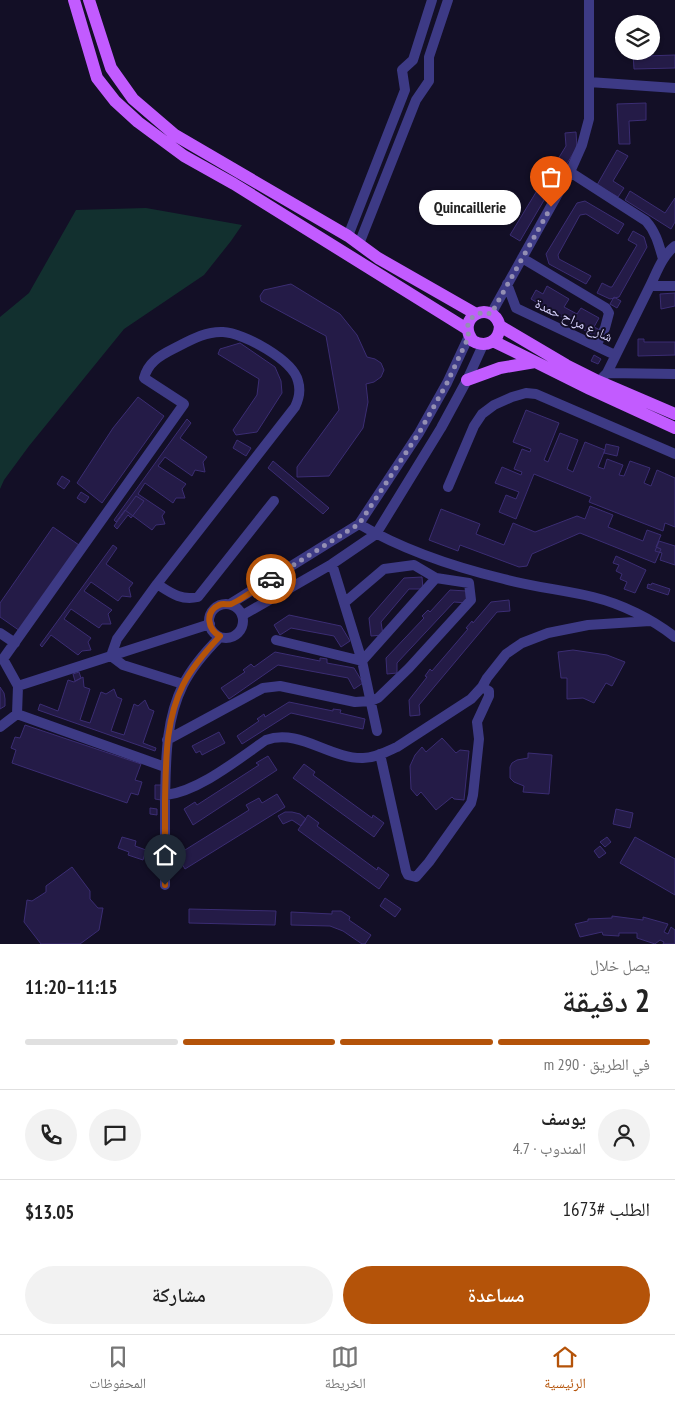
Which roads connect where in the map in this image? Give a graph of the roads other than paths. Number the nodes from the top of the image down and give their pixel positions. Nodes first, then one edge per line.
1 (74, 0) edge
2 (89, 0) edge
3 (432, 0) edge
4 (448, 0) edge
5 (589, 0) edge
6 (589, 82) junction
7 (674, 89) edge
8 (570, 172) junction
9 (348, 236) junction
10 (359, 244) junction
11 (675, 246) edge
12 (522, 258) junction
13 (663, 259) junction
14 (508, 284) junction
15 (650, 286) junction
16 (675, 286) edge
17 (476, 314) junction
18 (491, 314) junction
19 (500, 326) junction
20 (468, 333) junction
21 (488, 343) junction
22 (596, 346) junction
23 (615, 355) junction
24 (535, 362) junction
25 (675, 374) edge
26 (603, 377) junction
27 (466, 380) junction
28 (675, 414) edge
29 (675, 428) edge
30 (675, 454) edge
31 (448, 487) dead end
32 (274, 502) dead end
33 (359, 524) junction
34 (376, 534) junction
35 (332, 564) junction
36 (436, 578) junction
37 (157, 584) junction
38 (344, 603) junction
39 (230, 604) junction
40 (243, 615) junction
41 (650, 621) junction
42 (210, 624) junction
43 (0, 633) edge
44 (220, 636) junction
45 (675, 637) edge
46 (276, 640) dead end
47 (15, 643) junction
48 (111, 656) junction
49 (362, 661) junction
50 (183, 684) junction
51 (18, 686) junction
52 (482, 687) junction
53 (371, 701) junction
54 (17, 714) junction
55 (0, 727) edge
56 (377, 731) dead end
57 (167, 740) junction
58 (380, 754) junction
59 (165, 767) junction
60 (166, 795) junction
61 (165, 885) dead end

1 - 20 main road
2 - 9 main road
3 - 9 street
4 - 10 street
5 - 6 street
6 - 7 street
6 - 8 street
8 - 12 street
8 - 13 street
9 - 10 main road
10 - 17 main road
11 - 13 street
12 - 14 street
12 - 22 street
13 - 15 street
14 - 18 street
14 - 22 street, شارع مراح حمدة
15 - 16 street
15 - 23 street
17 - 18 main road
17 - 20 main road
18 - 19 main road
19 - 21 main road
19 - 26 main road
20 - 21 main road
20 - 33 street
21 - 24 main road
21 - 27 street
22 - 23 street, شارع مراح حمدة
23 - 26 street
24 - 27 main road
24 - 29 main road
25 - 26 street
26 - 28 main road
27 - 34 street
30 - 31 street
32 - 37 street
33 - 34 street
33 - 39 street
34 - 35 street
34 - 41 street
35 - 38 street
35 - 40 street
36 - 38 street
36 - 49 street
36 - 53 street
37 - 47 street
37 - 48 street
38 - 49 street
39 - 40 street
39 - 42 street
40 - 44 street
41 - 45 street
41 - 52 street
42 - 44 street
42 - 48 street
43 - 47 street
44 - 50 street
46 - 49 street
47 - 51 street
48 - 50 street
48 - 51 street
49 - 53 street
50 - 57 street
51 - 54 street
52 - 58 street
52 - 58 street
53 - 56 street
53 - 57 street
54 - 55 street
54 - 59 street
57 - 59 street
58 - 60 street
59 - 60 street
60 - 61 street

